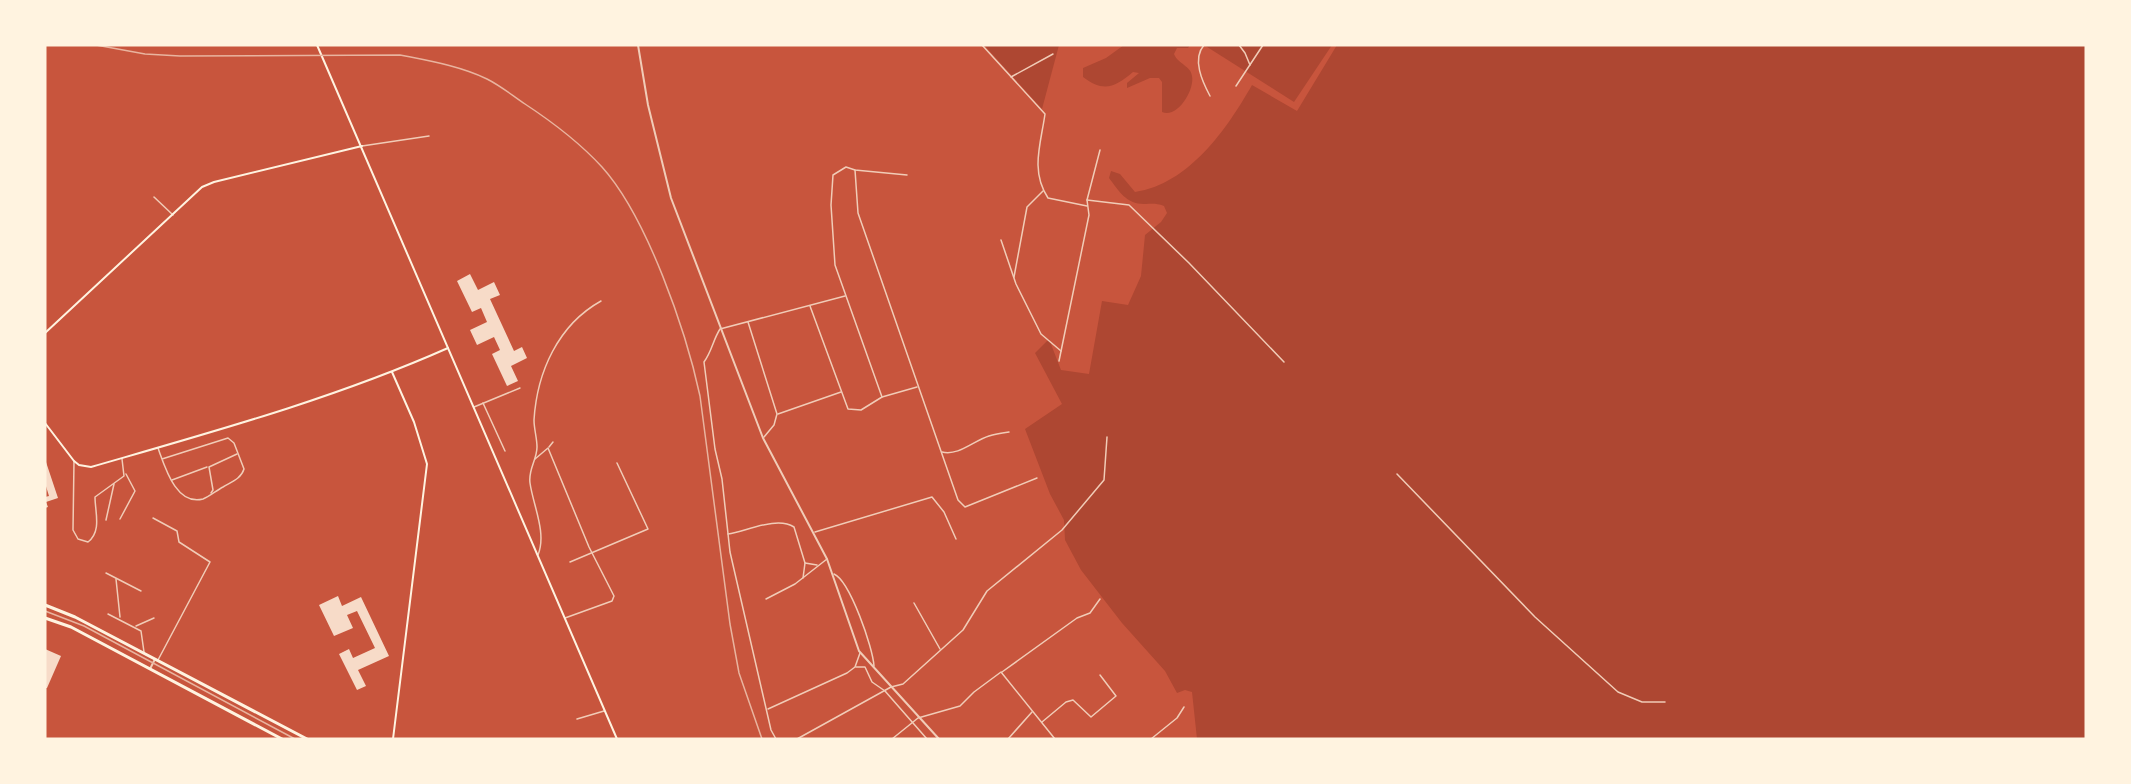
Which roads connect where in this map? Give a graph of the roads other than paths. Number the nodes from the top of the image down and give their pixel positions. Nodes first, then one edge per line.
1 (317, 45) edge
2 (638, 45) edge
3 (982, 45) edge
4 (1204, 45) edge
5 (1239, 45) edge
6 (1263, 45) edge
7 (1053, 54) dead end
8 (1250, 65) junction
9 (1011, 77) junction
10 (1236, 86) dead end
11 (1210, 96) dead end
12 (429, 136) dead end
13 (362, 146) junction
14 (1100, 150) dead end
15 (855, 170) junction
16 (907, 175) dead end
17 (1043, 191) junction
18 (154, 196) dead end
19 (1087, 200) junction
20 (1086, 206) junction
21 (173, 215) junction
22 (1000, 240) dead end
23 (1014, 278) junction
24 (845, 296) junction
25 (601, 300) dead end
26 (810, 305) junction
27 (748, 322) junction
28 (720, 329) junction
29 (45, 333) edge
30 (448, 348) junction
31 (1061, 351) junction
32 (1059, 362) dead end
33 (1284, 362) dead end
34 (392, 372) junction
35 (918, 387) junction
36 (520, 388) dead end
37 (841, 392) junction
38 (882, 397) junction
39 (483, 403) junction
40 (474, 407) junction
41 (777, 414) junction
42 (45, 423) edge
43 (1009, 432) dead end
44 (1107, 437) dead end
45 (763, 438) junction
46 (553, 442) dead end
47 (157, 447) junction
48 (548, 448) junction
49 (504, 451) dead end
50 (940, 451) junction
51 (237, 454) junction
52 (122, 458) junction
53 (162, 459) junction
54 (534, 460) junction
55 (74, 461) junction
56 (616, 463) dead end
57 (209, 467) junction
58 (125, 473) junction
59 (1397, 474) dead end
60 (1037, 478) dead end
61 (172, 480) junction
62 (114, 483) junction
63 (210, 494) junction
64 (153, 518) dead end
65 (120, 519) dead end
66 (106, 520) dead end
67 (814, 532) junction
68 (728, 534) junction
69 (956, 539) dead end
70 (592, 552) junction
71 (538, 555) junction
72 (827, 559) junction
73 (570, 562) dead end
74 (805, 563) junction
75 (818, 565) junction
76 (106, 573) dead end
77 (833, 574) junction
78 (803, 578) junction
79 (116, 579) junction
80 (141, 591) dead end
81 (766, 599) dead end
82 (1100, 599) dead end
83 (914, 603) dead end
84 (45, 605) edge
85 (108, 614) dead end
86 (45, 618) edge
87 (154, 618) dead end
88 (565, 618) junction
89 (120, 619) junction
90 (135, 627) junction
91 (941, 649) junction
92 (144, 653) junction
93 (860, 653) junction
94 (157, 660) junction
95 (855, 667) junction
96 (150, 669) junction
97 (874, 669) junction
98 (1001, 672) junction
99 (1100, 675) dead end
100 (891, 687) junction
101 (885, 691) junction
102 (1665, 702) dead end
103 (1184, 706) dead end
104 (767, 710) junction
105 (604, 711) junction
106 (1033, 711) junction
107 (577, 718) dead end
108 (918, 718) junction
109 (1042, 722) junction
110 (912, 723) junction
111 (282, 739) edge
112 (307, 739) edge
113 (393, 739) edge
114 (617, 739) edge
115 (776, 739) edge
116 (797, 739) edge
117 (892, 739) edge
118 (927, 739) edge
119 (939, 739) edge
120 (1008, 739) edge
121 (1055, 739) edge
122 (1151, 739) edge

1 - 13 main road
2 - 28 street
3 - 9 street
4 - 11 street
5 - 8 street
6 - 8 street
7 - 9 street
8 - 10 street
9 - 17 street
12 - 13 street
13 - 21 main road
13 - 30 main road
14 - 19 street
15 - 16 street
15 - 24 street
15 - 35 street
17 - 20 street
17 - 23 street
18 - 21 street
19 - 20 street
19 - 33 street
20 - 31 street
21 - 29 main road
22 - 23 street
23 - 31 street
24 - 26 street
24 - 38 street
25 - 54 street
26 - 27 street
26 - 37 street
27 - 28 street
27 - 41 street
28 - 45 street
28 - 68 street
30 - 34 main road
30 - 40 main road
31 - 32 street
34 - 47 main road
34 - 113 main road
35 - 38 street
35 - 50 street
36 - 39 street
37 - 38 street
37 - 41 street
39 - 40 street
39 - 49 street
40 - 71 main road
41 - 45 street
42 - 55 main road
43 - 50 street
44 - 91 street
45 - 67 street
46 - 48 street
47 - 52 main road
47 - 53 street
48 - 54 street
48 - 70 street
50 - 60 street
51 - 53 street
51 - 57 street
51 - 63 street
52 - 55 main road
52 - 58 street
53 - 61 street
54 - 71 street
55 - 62 street
56 - 70 street
57 - 61 street
57 - 63 street
58 - 62 street
58 - 65 street
59 - 102 street
61 - 63 street
62 - 66 street
64 - 94 street
67 - 69 street
67 - 72 street
68 - 74 street
68 - 104 street
70 - 73 street
70 - 88 street
71 - 88 main road
72 - 75 street
72 - 77 street
74 - 75 street
74 - 78 street
75 - 78 street
76 - 79 street
77 - 93 street
77 - 97 street
78 - 81 street
79 - 80 street
79 - 89 street
82 - 98 street
83 - 91 street
84 - 92 main road
85 - 89 street
86 - 96 main road
87 - 90 street
88 - 105 main road
89 - 90 street
90 - 92 street
91 - 100 street
92 - 94 main road
93 - 95 street
93 - 97 street
94 - 96 street
94 - 112 main road
95 - 101 street
95 - 104 street
96 - 111 main road
97 - 100 street
98 - 106 street
98 - 108 street
99 - 109 street
100 - 101 street
100 - 108 street
101 - 110 street
101 - 116 street
103 - 122 street
104 - 115 street
105 - 107 street
105 - 114 main road
106 - 109 street
106 - 120 street
108 - 110 street
108 - 119 street
109 - 121 street
110 - 117 street
110 - 118 street

